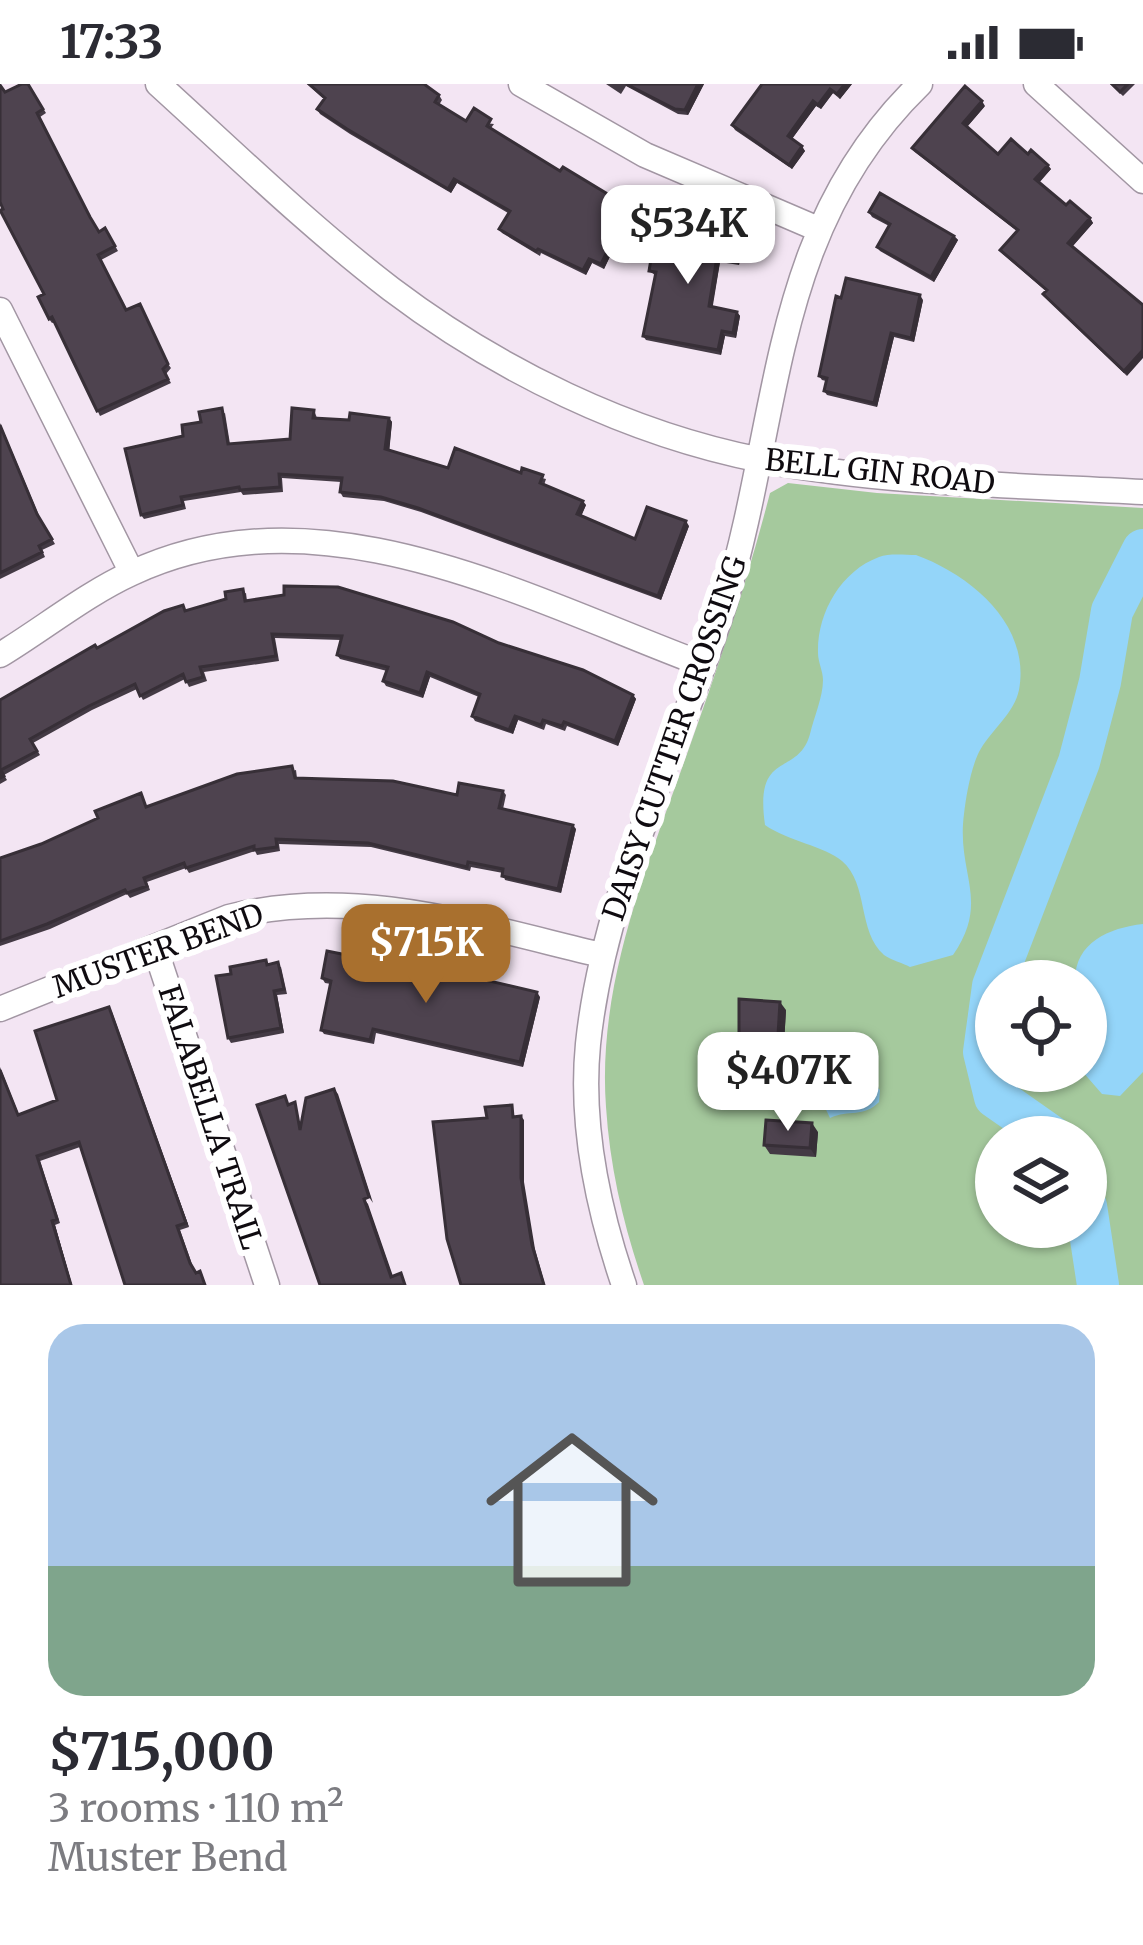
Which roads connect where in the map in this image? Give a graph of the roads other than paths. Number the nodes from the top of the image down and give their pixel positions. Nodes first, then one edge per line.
1 (158, 84) edge
2 (520, 84) edge
3 (920, 84) edge
4 (1036, 84) edge
5 (1143, 181) edge
6 (818, 229) junction
7 (0, 310) edge
8 (756, 459) junction
9 (1143, 492) edge
10 (132, 573) junction
11 (0, 655) edge
12 (702, 664) junction
13 (155, 948) junction
14 (601, 956) junction
15 (0, 1009) edge
16 (267, 1285) edge
17 (624, 1285) edge

1 - 8 street, BELL GIN ROAD
2 - 6 street
3 - 6 street, DAISY CUTTER CROSSING
4 - 5 street
6 - 8 street, DAISY CUTTER CROSSING
7 - 10 street
8 - 9 street, BELL GIN ROAD
8 - 12 street, DAISY CUTTER CROSSING
10 - 11 street
10 - 12 street
12 - 14 street, DAISY CUTTER CROSSING
13 - 14 street, MUSTER BEND
13 - 15 street, MUSTER BEND
13 - 16 street, FALABELLA TRAIL
14 - 17 street, DAISY CUTTER CROSSING

